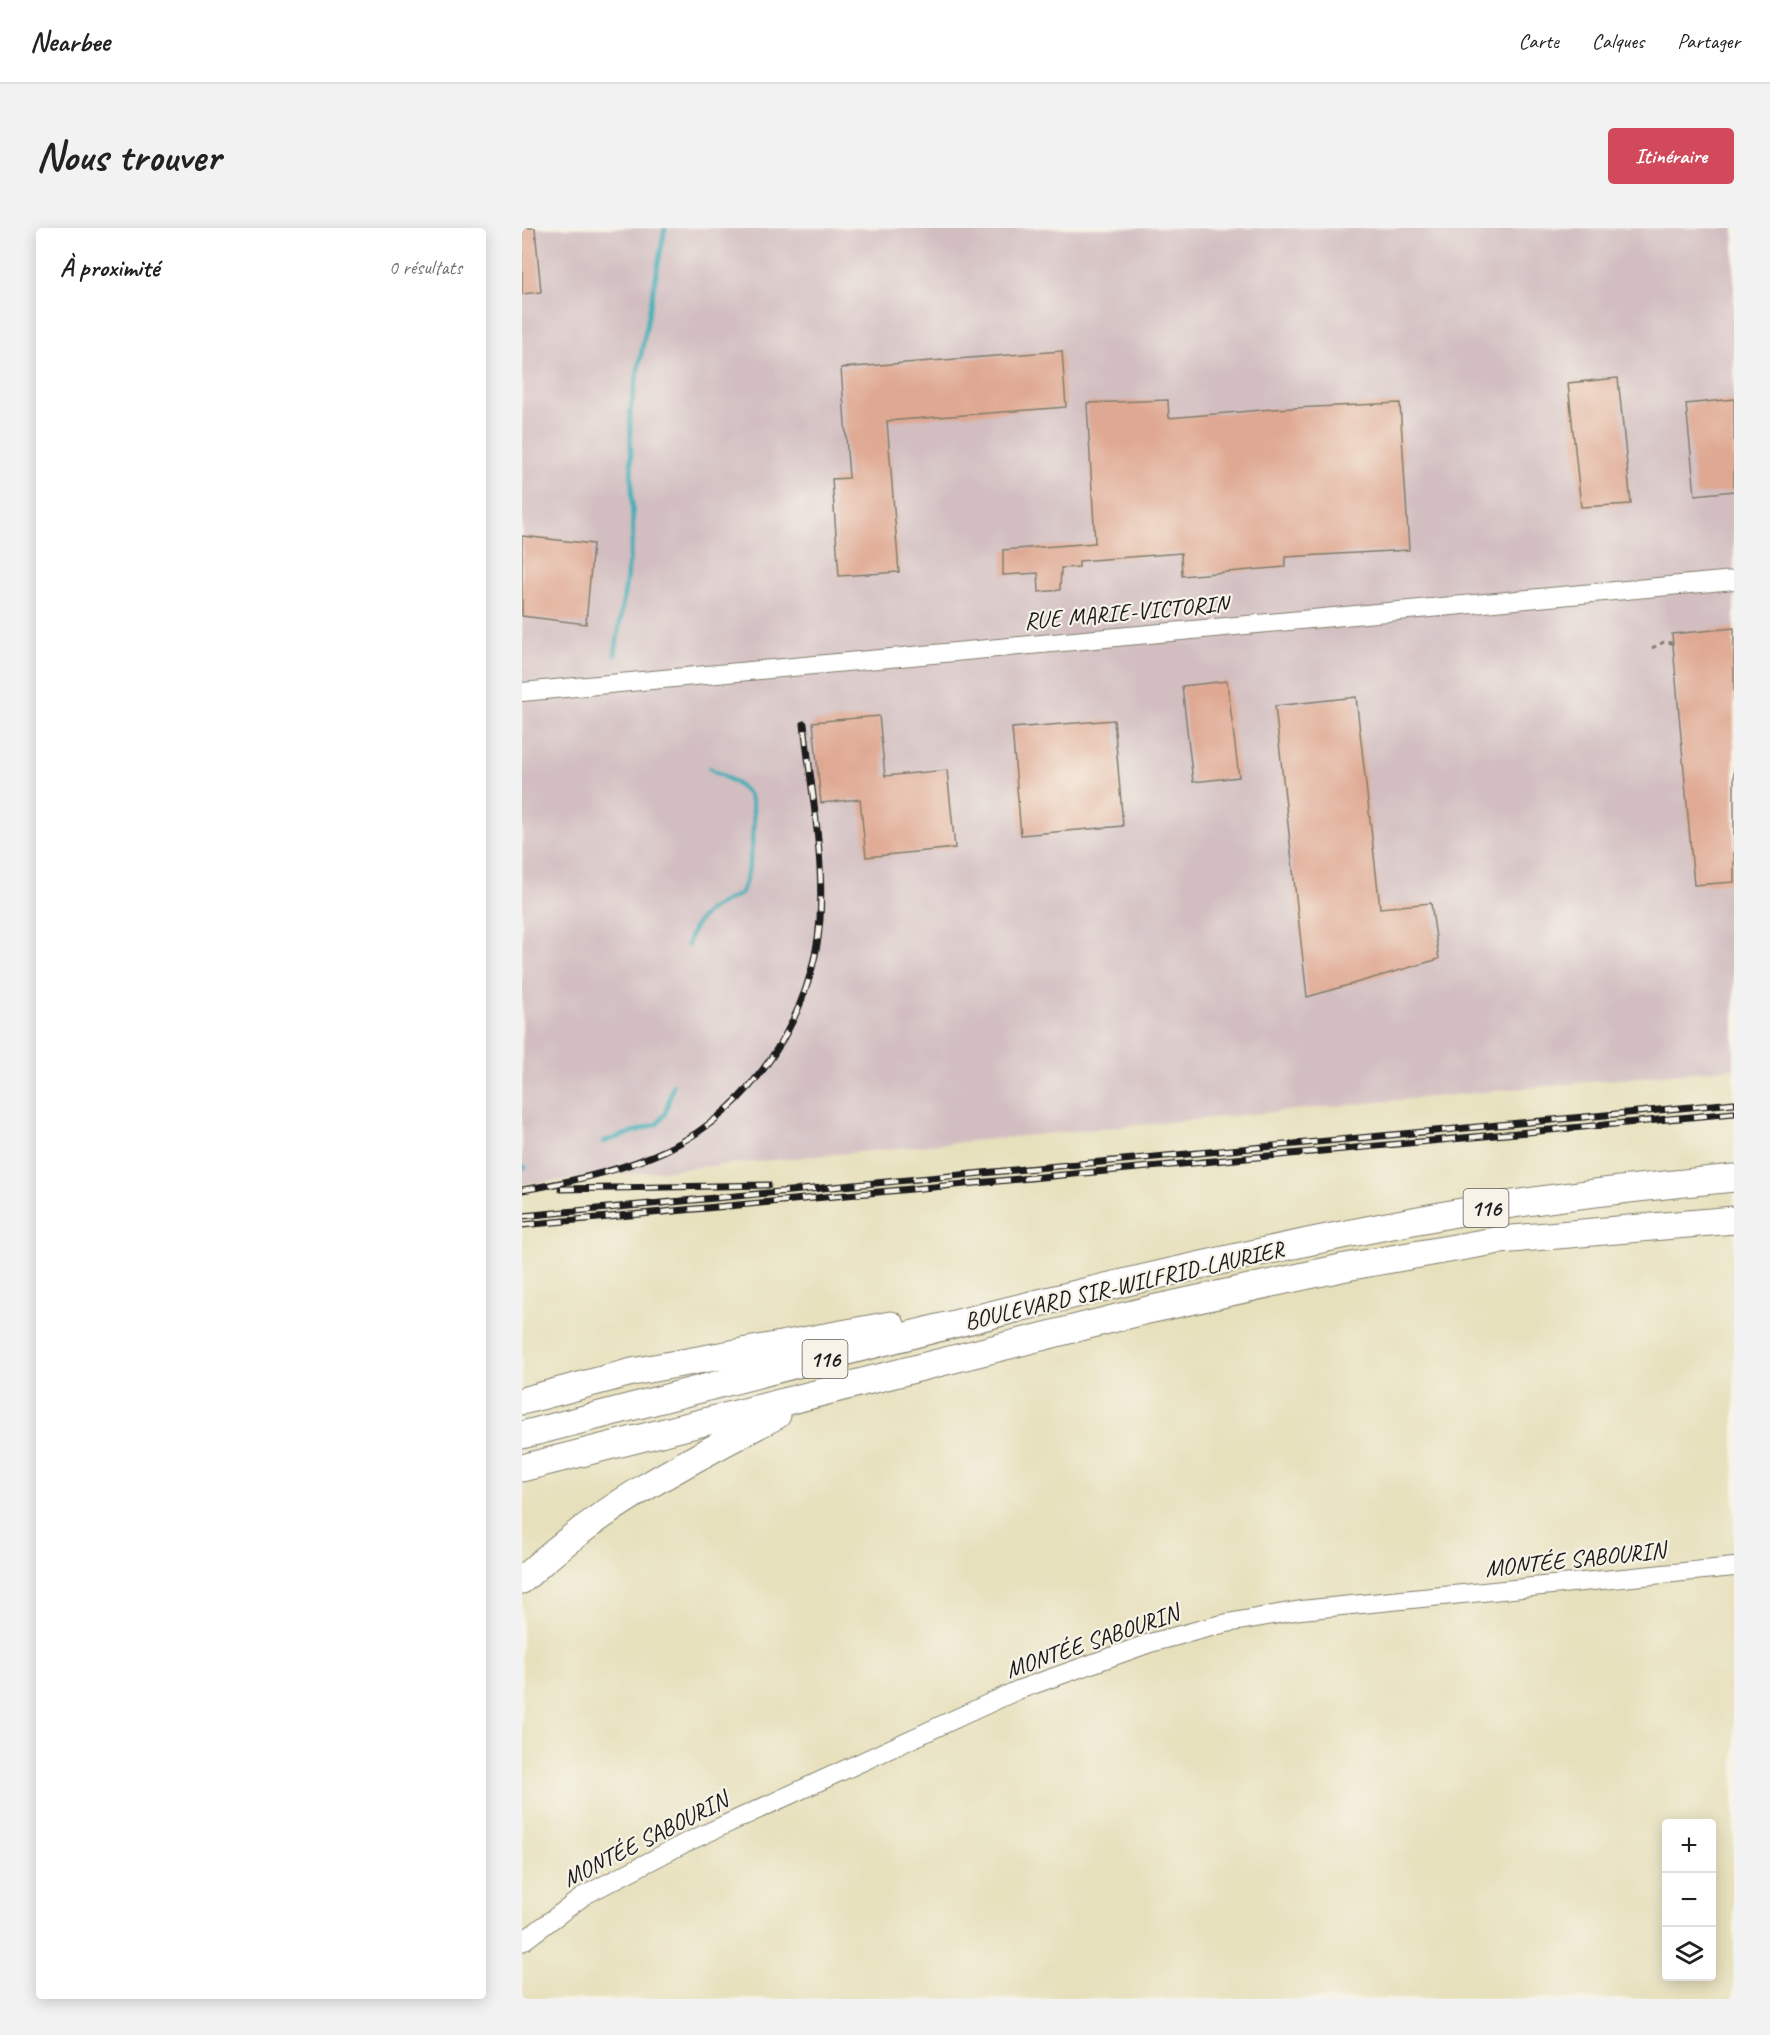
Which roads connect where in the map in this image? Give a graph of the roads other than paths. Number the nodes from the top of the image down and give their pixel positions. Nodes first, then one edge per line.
1 (1734, 580) edge
2 (522, 692) edge
3 (1734, 1178) edge
4 (1734, 1220) edge
5 (1127, 1282) junction
6 (813, 1396) junction
7 (522, 1401) edge
8 (522, 1435) edge
9 (522, 1468) edge
10 (1734, 1567) edge
11 (522, 1580) edge
12 (522, 1942) edge

1 - 2 street, RUE MARIE-VICTORIN
3 - 5 highway, BOULEVARD SIR-WILFRID-LAURIER / 116
4 - 6 highway, BOULEVARD SIR-WILFRID-LAURIER / 116
5 - 7 highway
5 - 8 highway, BOULEVARD SIR-WILFRID-LAURIER / 116
6 - 9 highway, BOULEVARD SIR-WILFRID-LAURIER / 116
6 - 11 highway
10 - 12 street, MONTÉE SABOURIN

